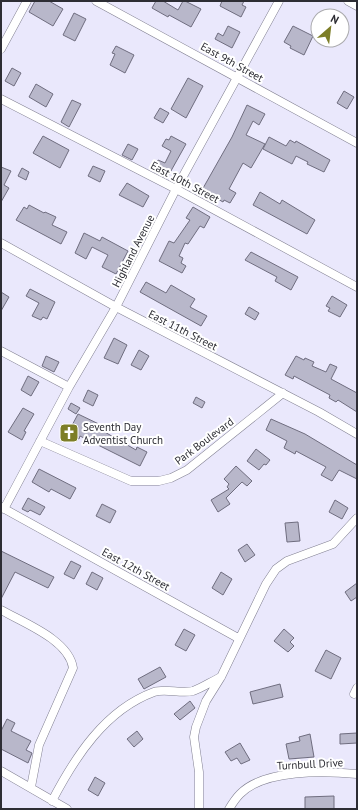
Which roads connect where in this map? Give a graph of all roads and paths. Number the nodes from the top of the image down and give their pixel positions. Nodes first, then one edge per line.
1 (27, 1) edge
2 (96, 1) edge
3 (279, 1) edge
4 (348, 1) edge
5 (357, 6) edge
6 (1, 49) edge
7 (237, 78) junction
8 (1, 99) edge
9 (357, 143) edge
10 (176, 190) junction
11 (1, 243) edge
12 (357, 287) edge
13 (116, 307) junction
14 (1, 351) edge
15 (69, 387) junction
16 (283, 393) junction
17 (357, 434) edge
18 (40, 441) junction
19 (2, 508) edge
20 (357, 518) edge
21 (1, 610) edge
22 (238, 638) junction
23 (220, 677) junction
24 (1, 771) edge
25 (357, 774) edge
26 (31, 787) junction
27 (52, 801) junction
28 (67, 809) edge
29 (199, 809) edge
30 (229, 809) edge

1 - 6 street
2 - 7 street, East 9th Street
3 - 7 street, Highland Avenue
4 - 5 street
7 - 9 street, East 9th Street
7 - 10 street, Highland Avenue
8 - 10 street, East 10th Street
10 - 12 street, East 10th Street
10 - 13 street, Highland Avenue
11 - 13 street, East 11th Street
13 - 15 street, Highland Avenue
13 - 16 street, East 11th Street
14 - 15 street
15 - 18 street, Highland Avenue
16 - 17 street, East 11th Street
16 - 18 street, Park Boulevard
18 - 19 street, Highland Avenue
19 - 22 street, East 12th Street
20 - 22 street
21 - 26 street
22 - 23 street
23 - 27 street
23 - 29 street
24 - 26 street
25 - 30 street, Turnbull Drive
26 - 27 street
27 - 28 street

